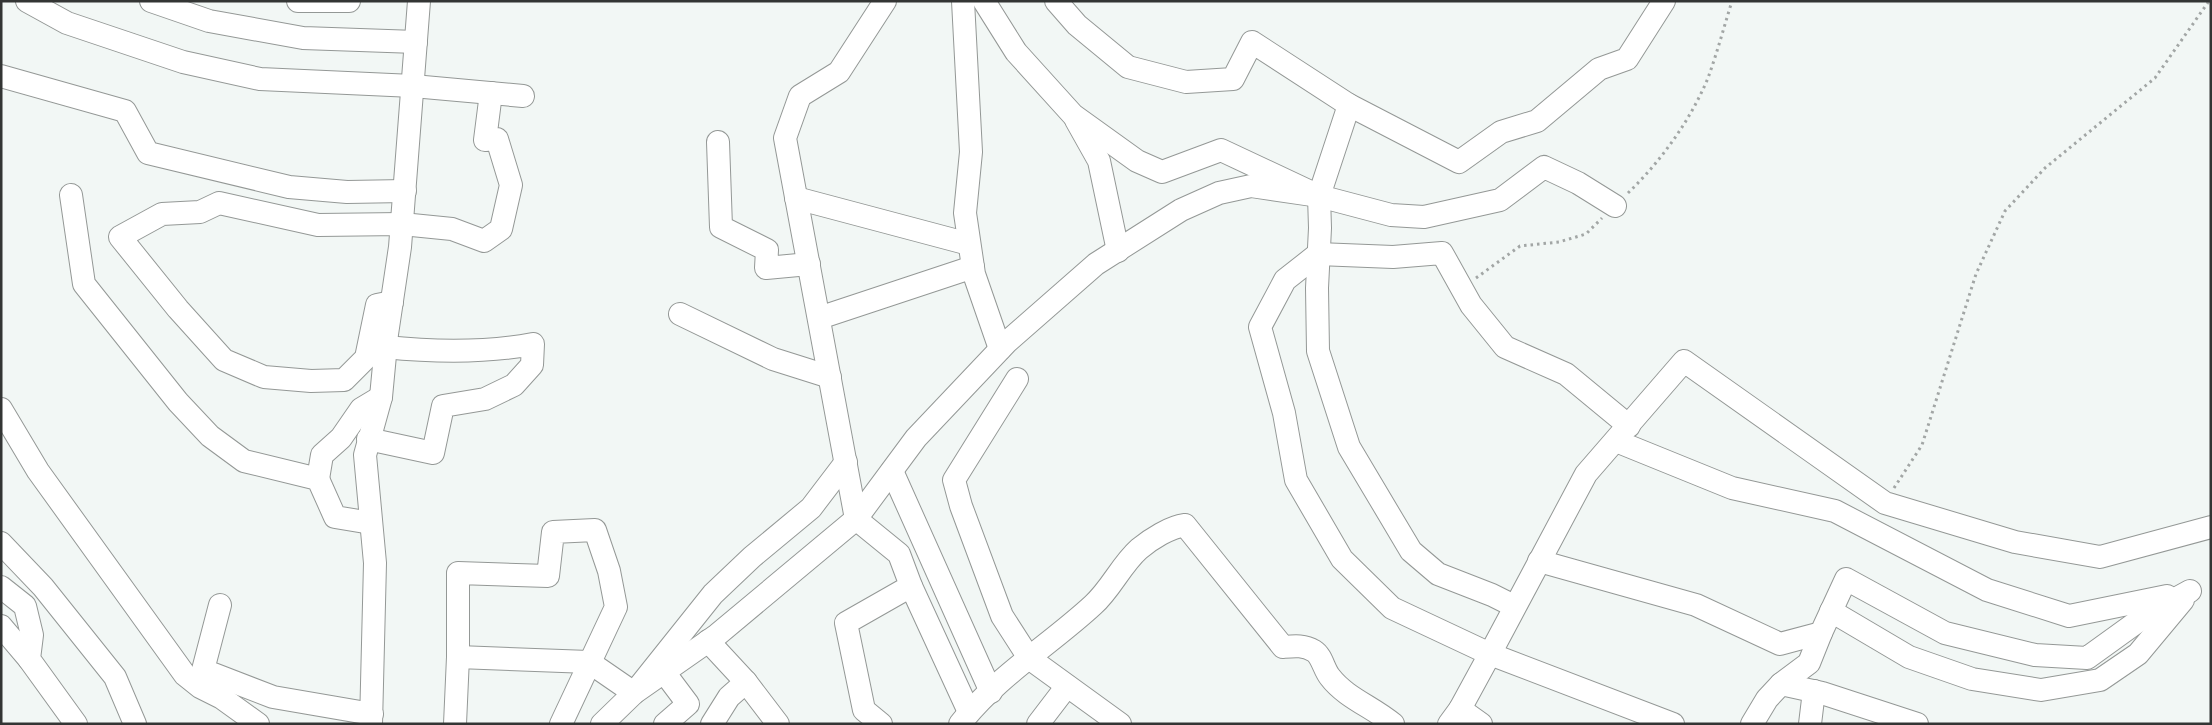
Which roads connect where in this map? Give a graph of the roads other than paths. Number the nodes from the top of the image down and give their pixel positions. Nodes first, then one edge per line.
1 (27, 1) edge
2 (151, 1) edge
3 (298, 1) edge
4 (349, 1) edge
5 (419, 1) edge
6 (885, 1) edge
7 (963, 1) edge
8 (984, 1) edge
9 (1056, 1) edge
10 (1664, 1) edge
11 (416, 42) junction
12 (1, 76) edge
13 (413, 86) junction
14 (491, 93) junction
15 (524, 96) dead end
16 (1349, 105) junction
17 (1073, 115) junction
18 (718, 142) dead end
19 (405, 191) junction
20 (70, 195) dead end
21 (1319, 196) junction
22 (796, 198) junction
23 (1615, 206) road end
24 (402, 224) junction
25 (969, 244) junction
26 (1118, 251) junction
27 (1318, 254) junction
28 (809, 264) junction
29 (972, 267) junction
30 (392, 302) junction
31 (680, 314) dead end
32 (819, 318) junction
33 (385, 347) junction
34 (1000, 349) junction
35 (830, 377) junction
36 (1017, 378) dead end
37 (381, 398) junction
38 (1, 409) edge
39 (1622, 433) junction
40 (368, 440) junction
41 (846, 462) junction
42 (892, 471) junction
43 (318, 479) junction
44 (856, 519) junction
45 (371, 523) junction
46 (2211, 527) edge
47 (1, 543) edge
48 (1539, 561) junction
49 (912, 586) junction
50 (1, 587) edge
51 (2190, 591) junction
52 (220, 605) dead end
53 (1514, 606) junction
54 (1832, 611) junction
55 (1, 626) edge
56 (1821, 633) junction
57 (708, 641) junction
58 (1490, 654) junction
59 (458, 657) junction
60 (1029, 658) junction
61 (29, 660) junction
62 (590, 662) junction
63 (664, 672) junction
64 (746, 682) junction
65 (1781, 684) junction
66 (1067, 686) junction
67 (1814, 691) junction
68 (992, 692) junction
69 (634, 693) junction
70 (1454, 716) edge
71 (965, 718) edge
72 (371, 719) edge
73 (1887, 720) edge
74 (76, 724) edge
75 (135, 724) edge
76 (258, 724) edge
77 (455, 724) edge
78 (561, 724) edge
79 (602, 724) edge
80 (666, 724) edge
81 (712, 724) edge
82 (778, 724) edge
83 (881, 724) edge
84 (1038, 724) edge
85 (1120, 724) edge
86 (1393, 724) edge
87 (1481, 724) edge
88 (1674, 724) edge
89 (1752, 724) edge
90 (1810, 724) edge
91 (1917, 724) edge

1 - 13 street
2 - 11 street
3 - 4 street
5 - 11 street
6 - 22 street
7 - 25 street
8 - 17 street
9 - 16 street
10 - 16 street
11 - 13 street
12 - 19 street
13 - 14 street
13 - 19 street
14 - 15 street
14 - 24 street
16 - 21 street
17 - 21 street
17 - 26 street
18 - 28 street
19 - 24 street
20 - 43 street
21 - 23 street
21 - 26 street
21 - 27 street
22 - 25 street
22 - 28 street
24 - 30 street
24 - 30 street
25 - 29 street
26 - 34 street
27 - 39 street
27 - 53 street
27 - 58 street
28 - 32 street
29 - 32 street
29 - 34 street
30 - 33 street
31 - 35 street
32 - 35 street
33 - 37 street
33 - 40 street
34 - 42 street
35 - 41 street
36 - 60 street
37 - 40 street
37 - 43 street
38 - 76 street
39 - 46 street
39 - 48 street
39 - 51 street
40 - 45 street
41 - 44 street
41 - 69 street
42 - 44 street
42 - 68 street
43 - 45 street
44 - 49 street
44 - 57 street
45 - 72 street
47 - 75 street
48 - 53 street
48 - 56 street
49 - 71 street
49 - 83 street
50 - 61 street
51 - 54 street
51 - 54 street
52 - 72 street
53 - 58 street
54 - 56 street
55 - 61 street
56 - 65 street
57 - 63 street
57 - 64 street
58 - 70 street
58 - 88 street
59 - 62 street
59 - 62 street
59 - 77 street
60 - 66 street
60 - 68 street
60 - 86 street
61 - 74 street
62 - 69 street
62 - 78 street
63 - 69 street
63 - 80 street
64 - 81 street
64 - 82 street
65 - 67 street
65 - 89 street
66 - 84 street
66 - 85 street
67 - 73 street
67 - 90 street
68 - 71 street
69 - 79 street
70 - 87 street
73 - 91 street

